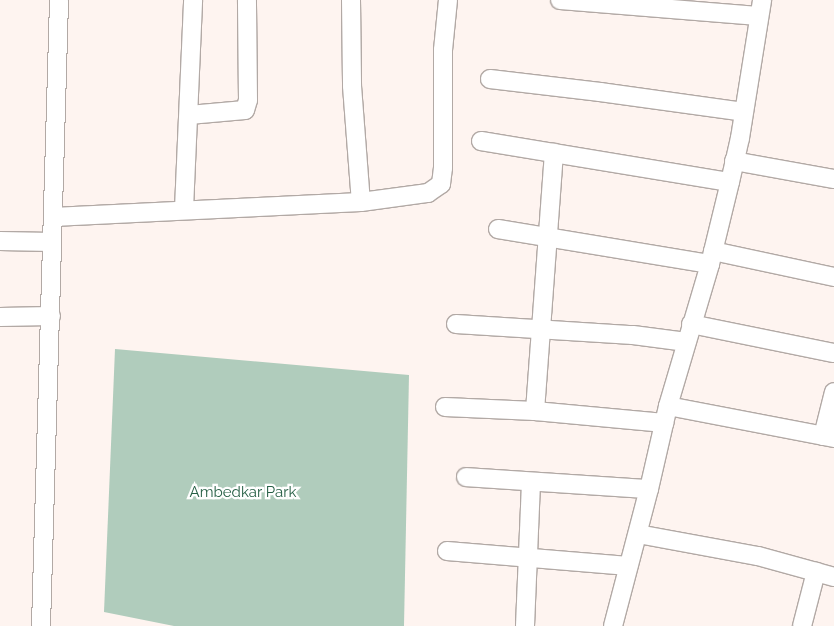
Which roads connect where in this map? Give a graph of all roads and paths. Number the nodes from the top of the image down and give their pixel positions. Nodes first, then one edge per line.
1 (59, 0) edge
2 (193, 0) edge
3 (247, 0) edge
4 (351, 0) edge
5 (448, 0) edge
6 (560, 0) edge
7 (760, 8) edge
8 (490, 79) dead end
9 (744, 112) junction
10 (189, 115) junction
11 (481, 141) dead end
12 (554, 153) junction
13 (734, 161) junction
14 (834, 179) edge
15 (730, 182) junction
16 (360, 202) junction
17 (184, 209) junction
18 (53, 217) junction
19 (498, 229) dead end
20 (547, 237) junction
21 (0, 241) edge
22 (52, 242) junction
23 (712, 258) junction
24 (834, 277) edge
25 (51, 316) junction
26 (0, 317) edge
27 (456, 324) dead end
28 (691, 324) junction
29 (540, 328) junction
30 (687, 342) junction
31 (834, 353) edge
32 (834, 392) edge
33 (668, 406) junction
34 (445, 407) dead end
35 (535, 410) junction
36 (664, 423) junction
37 (829, 437) edge
38 (466, 477) dead end
39 (531, 482) junction
40 (649, 489) junction
41 (638, 534) junction
42 (447, 551) dead end
43 (529, 558) junction
44 (628, 566) junction
45 (816, 572) junction
46 (834, 577) edge
47 (41, 626) edge
48 (525, 626) edge
49 (613, 626) edge
50 (802, 626) edge

1 - 18 street
2 - 10 street
3 - 10 street
4 - 16 street
5 - 16 street
6 - 7 street
7 - 9 street
8 - 9 street
9 - 13 street
10 - 17 street
11 - 12 street
12 - 15 street
12 - 20 street
13 - 14 street
13 - 15 street
15 - 23 street
16 - 17 street
17 - 18 street
18 - 22 street
19 - 20 street
20 - 23 street
20 - 29 street
21 - 22 street
22 - 25 street
23 - 24 street
23 - 28 street
25 - 26 street
25 - 47 street
27 - 29 street
28 - 30 street
28 - 31 street
29 - 30 street
29 - 35 street
30 - 33 street
32 - 37 street
33 - 36 street
33 - 37 street
34 - 35 street
35 - 36 street
36 - 40 street
38 - 39 street
39 - 40 street
39 - 43 street
40 - 41 street
41 - 44 street
41 - 45 street
42 - 43 street
43 - 44 street
43 - 48 street
44 - 49 street
45 - 46 street
45 - 50 street

